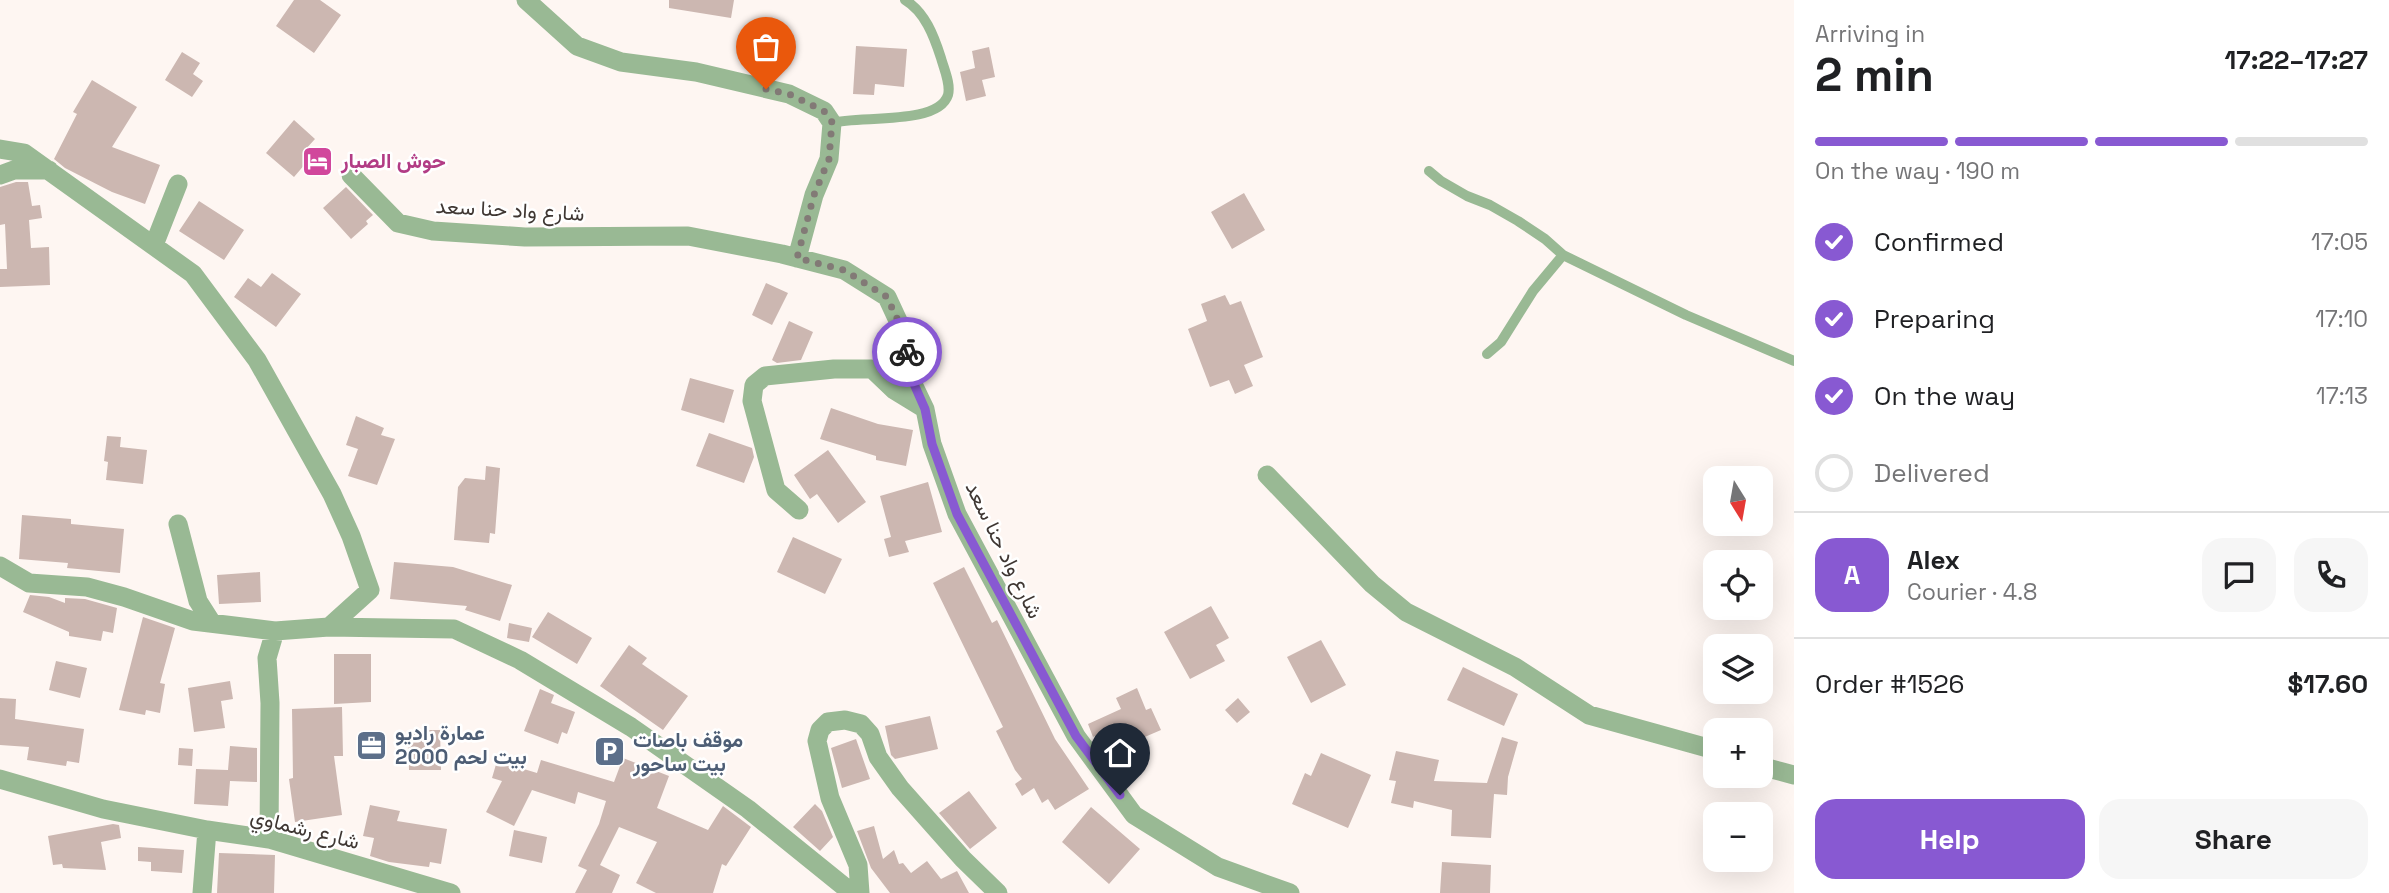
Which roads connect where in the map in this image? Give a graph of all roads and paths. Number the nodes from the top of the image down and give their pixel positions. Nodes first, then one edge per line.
1 (526, 0) edge
2 (905, 0) edge
3 (832, 122) junction
4 (0, 149) edge
5 (49, 170) junction
6 (1429, 171) dead end
7 (0, 175) edge
8 (351, 175) dead end
9 (178, 184) dead end
10 (154, 245) junction
11 (1563, 255) junction
12 (797, 258) junction
13 (1487, 354) dead end
14 (1794, 361) edge
15 (925, 409) junction
16 (1267, 475) dead end
17 (799, 510) dead end
18 (178, 524) dead end
19 (0, 566) edge
20 (212, 623) junction
21 (329, 627) junction
22 (275, 631) junction
23 (1703, 747) edge
24 (1773, 769) edge
25 (1794, 775) edge
26 (0, 779) edge
27 (207, 830) junction
28 (269, 839) junction
29 (427, 890) edge
30 (202, 893) edge
31 (451, 893) edge
32 (852, 893) edge
33 (860, 893) edge
34 (998, 893) edge
35 (1290, 893) edge

1 - 3 street
2 - 3 lane
3 - 12 street
4 - 5 street
5 - 7 street
5 - 10 street
6 - 11 lane
8 - 12 street, شارع واد حنا سعد
9 - 10 street
10 - 21 street
11 - 13 lane
11 - 14 lane
12 - 15 street, شارع واد حنا سعد
15 - 17 street
15 - 35 street, شارع واد حنا سعد
16 - 23 street
18 - 20 street
19 - 20 street
20 - 22 street
21 - 22 street
21 - 32 street
22 - 28 street
24 - 25 street
26 - 27 street, شارع رشماوي
27 - 28 street, شارع رشماوي
27 - 30 street
28 - 29 street, شارع رشماوي
29 - 31 street, شارع رشماوي
33 - 34 street

